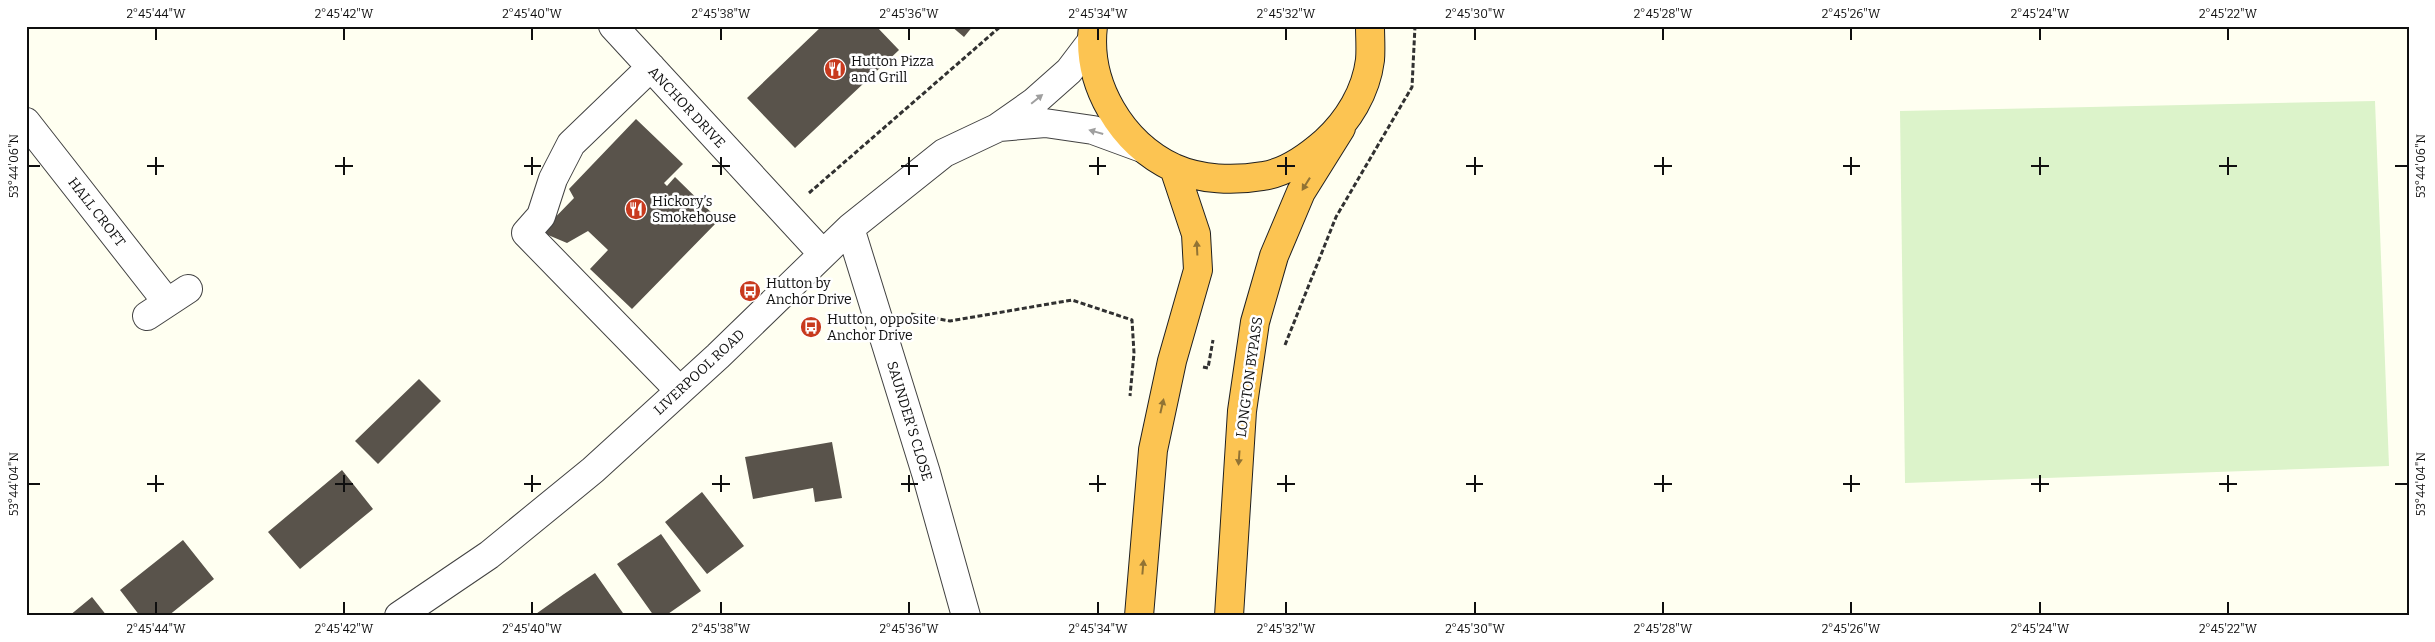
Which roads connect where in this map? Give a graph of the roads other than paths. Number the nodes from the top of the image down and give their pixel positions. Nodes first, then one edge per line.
1 (613, 26) edge
2 (1370, 26) edge
3 (1092, 34) edge
4 (651, 68) junction
5 (26, 122) edge
6 (997, 128) junction
7 (1341, 128) junction
8 (1142, 148) junction
9 (1174, 168) junction
10 (850, 228) junction
11 (822, 253) junction
12 (167, 302) dead end
13 (679, 390) junction
14 (399, 616) edge
15 (966, 616) edge
16 (1139, 616) edge
17 (1229, 616) edge

1 - 4 street, ANCHOR DRIVE
2 - 7 highway, LONGTON BYPASS
6 -> 3 street, LIVERPOOL ROAD
3 - 8 highway
4 - 11 street, ANCHOR DRIVE
4 - 13 street
5 - 12 street, HALL CROFT
8 -> 6 street, LIVERPOOL ROAD
6 - 10 street, LIVERPOOL ROAD
7 - 9 highway
7 -> 17 highway, LONGTON BYPASS
8 - 9 highway
16 -> 9 highway
10 - 11 street, LIVERPOOL ROAD
10 - 15 street, SAUNDER'S CLOSE
11 - 13 street, LIVERPOOL ROAD
13 - 14 street, LIVERPOOL ROAD

